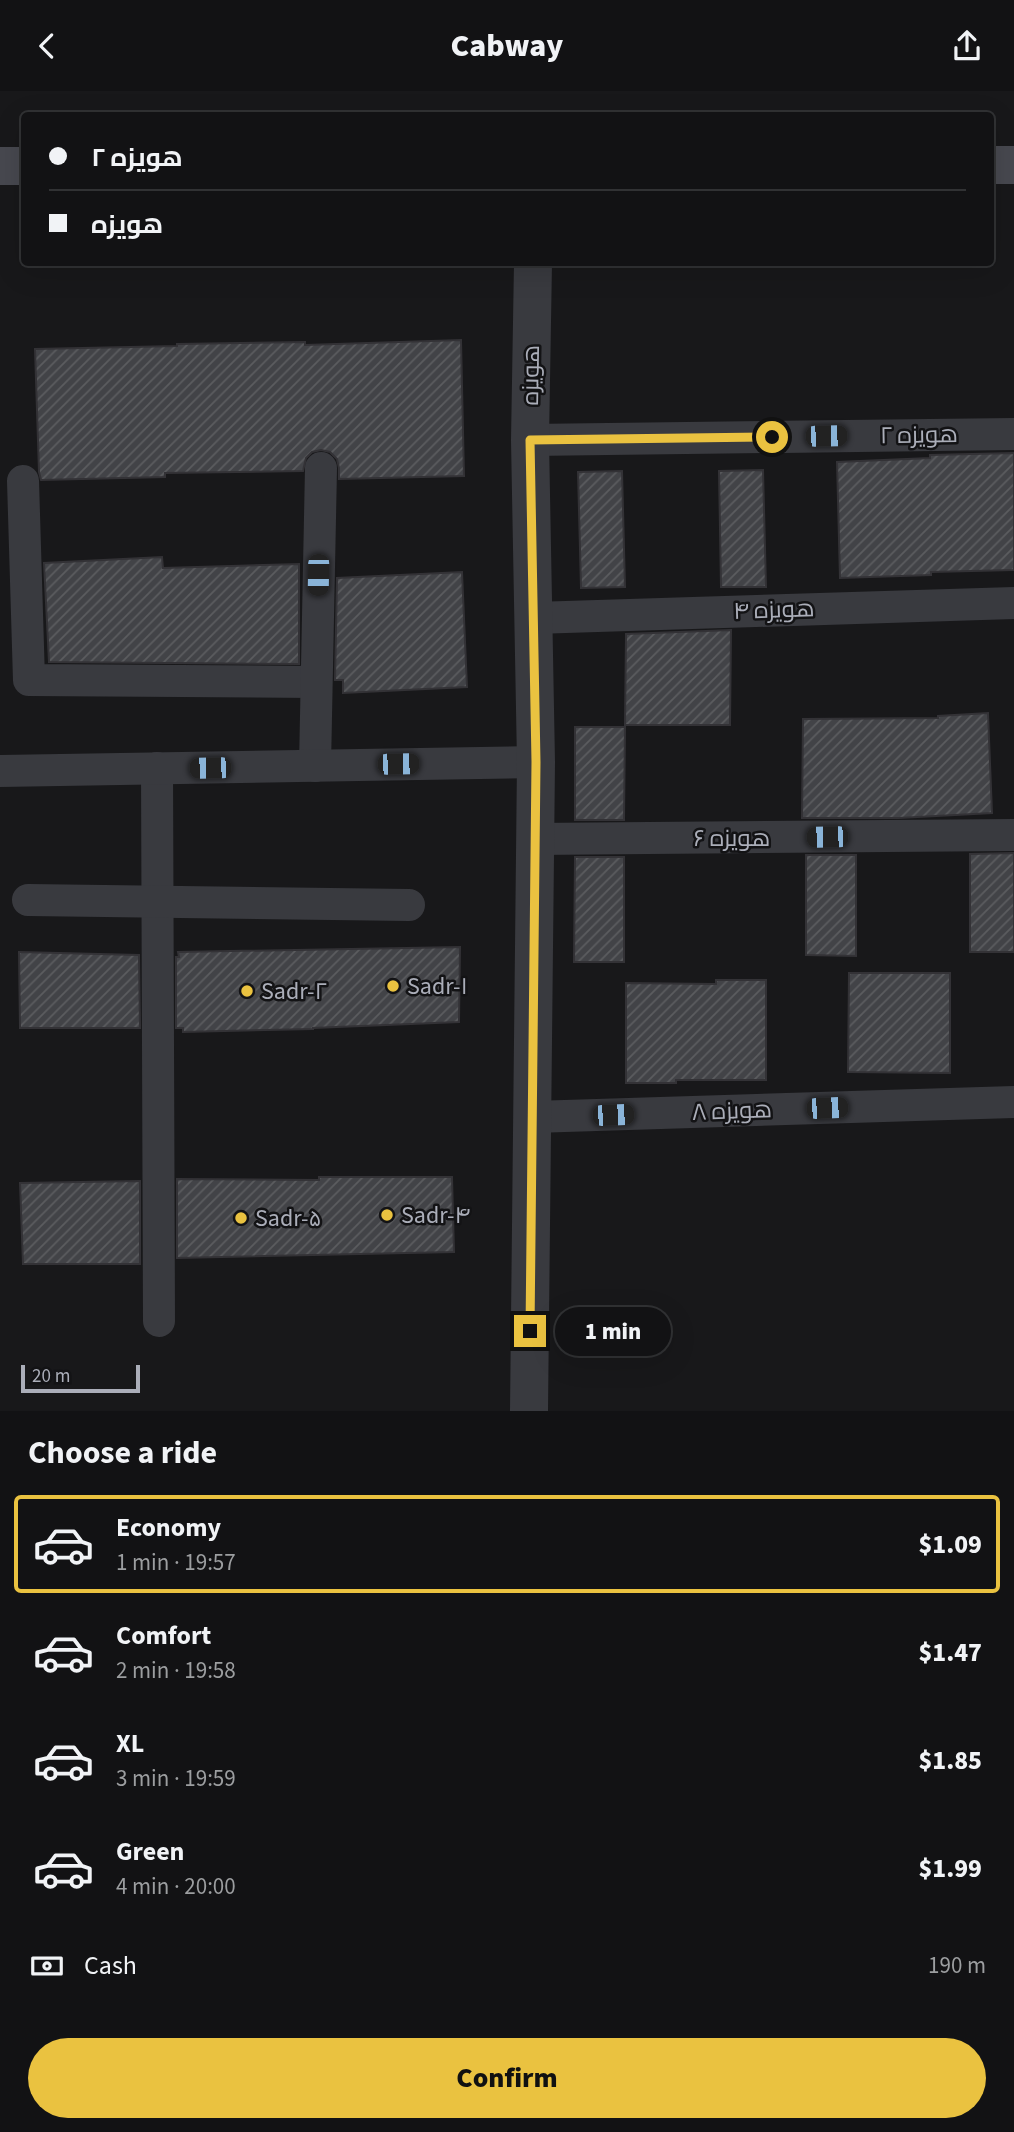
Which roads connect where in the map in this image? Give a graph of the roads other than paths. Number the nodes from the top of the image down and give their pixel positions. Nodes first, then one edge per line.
1 (994, 165) edge
2 (1014, 165) edge
3 (0, 166) edge
4 (21, 166) edge
5 (533, 266) edge
6 (1014, 434) edge
7 (530, 440) junction
8 (321, 468) dead end
9 (23, 481) dead end
10 (1014, 603) edge
11 (534, 618) junction
12 (316, 682) junction
13 (536, 762) junction
14 (315, 766) junction
15 (157, 768) junction
16 (0, 771) edge
17 (1014, 835) edge
18 (534, 839) junction
19 (28, 900) dead end
20 (158, 902) junction
21 (410, 905) dead end
22 (1014, 1102) edge
23 (533, 1117) junction
24 (159, 1321) dead end
25 (529, 1411) edge

1 - 2 main road
3 - 4 main road
5 - 7 street, هویزه
6 - 7 street, هویزه ۲
7 - 11 street, هویزه
8 - 12 street
9 - 12 street
10 - 11 street, هویزه ۴
11 - 13 street, هویزه
12 - 14 street
13 - 14 street
13 - 18 street, هویزه
14 - 15 street
15 - 16 street
15 - 20 street
17 - 18 street, هویزه ۶
18 - 23 street, هویزه
19 - 20 street
20 - 21 street
20 - 24 street
22 - 23 street, هویزه ۸
23 - 25 street, هویزه

